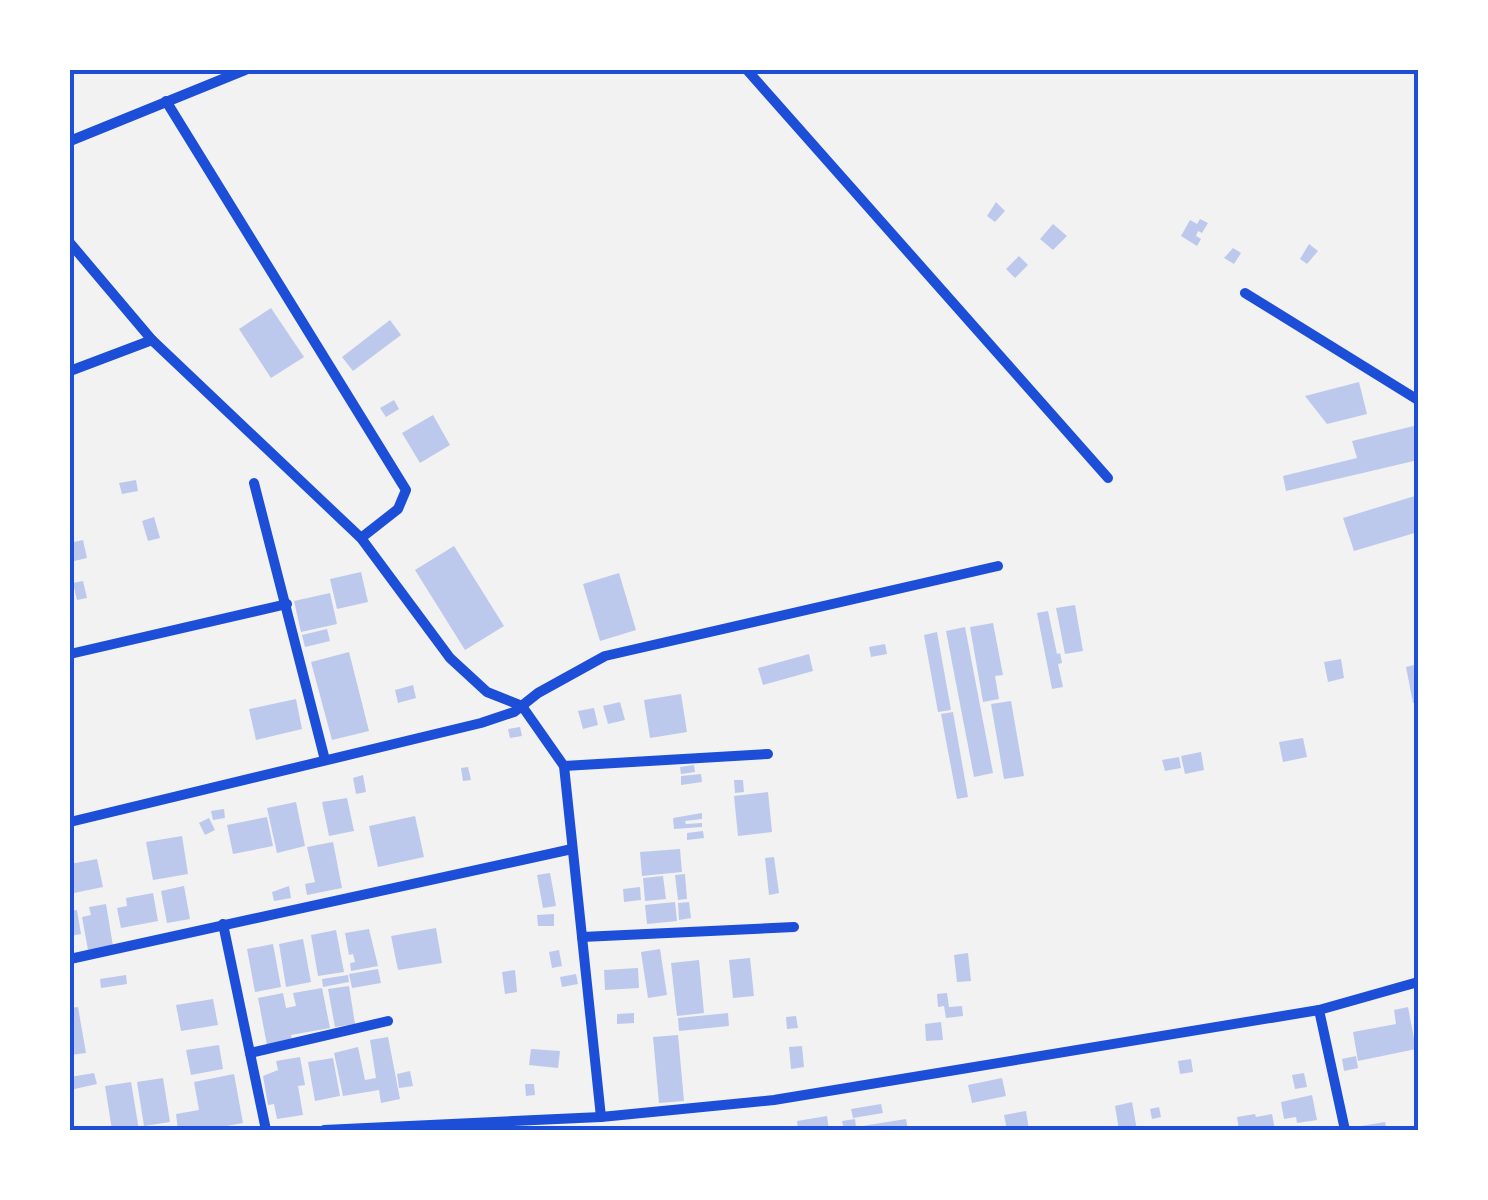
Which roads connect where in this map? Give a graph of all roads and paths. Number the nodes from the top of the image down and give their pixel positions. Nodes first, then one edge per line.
1 (246, 70) edge
2 (747, 70) edge
3 (166, 101) junction
4 (70, 141) edge
5 (70, 243) edge
6 (1245, 294) dead end
7 (152, 340) junction
8 (70, 371) edge
9 (1418, 400) edge
10 (1108, 478) dead end
11 (254, 483) dead end
12 (361, 538) junction
13 (998, 566) dead end
14 (287, 604) junction
15 (70, 654) edge
16 (522, 706) junction
17 (768, 754) dead end
18 (326, 760) junction
19 (564, 766) junction
20 (70, 822) edge
21 (572, 849) junction
22 (223, 924) junction
23 (794, 926) dead end
24 (582, 937) junction
25 (70, 960) edge
26 (1418, 983) edge
27 (1318, 1010) junction
28 (388, 1021) dead end
29 (250, 1052) junction
30 (600, 1117) junction
31 (266, 1130) edge
32 (324, 1130) edge
33 (1345, 1130) edge

1 - 3 street
2 - 10 street
3 - 4 street
3 - 12 street
5 - 7 street
6 - 9 street
7 - 8 street
7 - 12 street
11 - 14 street
12 - 16 street
13 - 16 street
14 - 15 street
14 - 18 street
16 - 18 street
16 - 19 street
17 - 19 street
18 - 20 street
19 - 21 street
21 - 22 street
21 - 24 street
22 - 25 street
22 - 29 street
23 - 24 street
24 - 30 street
26 - 27 street
27 - 30 street
27 - 33 street
28 - 29 street
29 - 31 street
30 - 32 street

